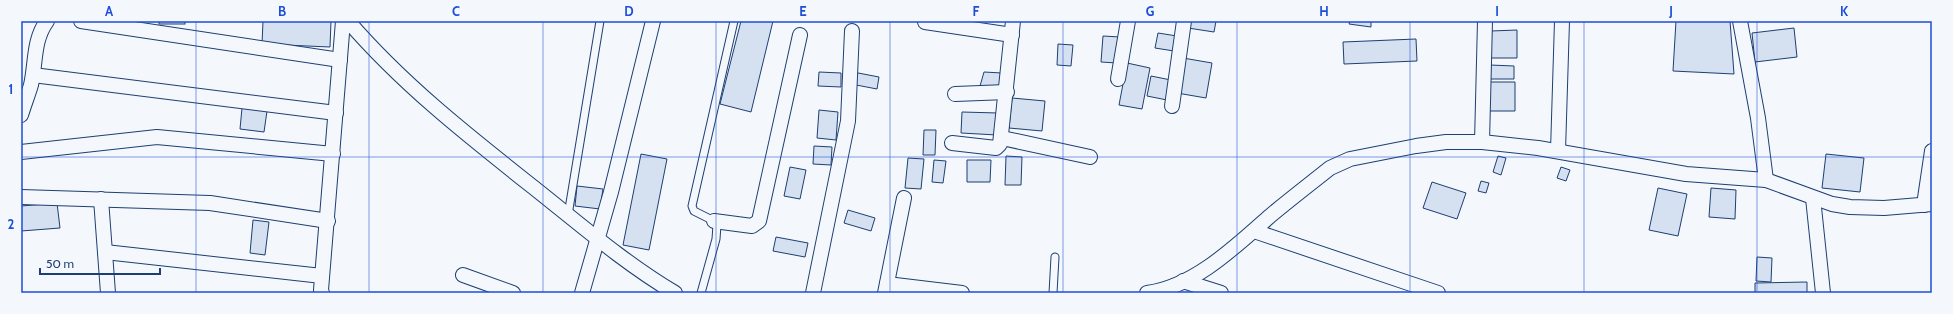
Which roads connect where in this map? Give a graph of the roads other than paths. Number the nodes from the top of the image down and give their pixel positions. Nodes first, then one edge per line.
1 (47, 21) edge
2 (81, 21) edge
3 (343, 21) edge
4 (348, 21) edge
5 (600, 21) edge
6 (653, 21) edge
7 (734, 21) edge
8 (1128, 21) edge
9 (1184, 21) edge
10 (1485, 21) edge
11 (1562, 21) edge
12 (1740, 21) edge
13 (926, 22) dead end
14 (1013, 28) edge
15 (852, 31) dead end
16 (800, 35) dead end
17 (340, 60) junction
18 (32, 75) junction
19 (1118, 79) dead end
20 (1006, 92) junction
21 (955, 94) dead end
22 (1172, 106) dead end
23 (336, 113) junction
24 (21, 115) edge
25 (1002, 138) junction
26 (1482, 142) junction
27 (952, 143) dead end
28 (1558, 151) junction
29 (1932, 151) edge
30 (21, 152) edge
31 (333, 154) junction
32 (1090, 157) dead end
33 (1766, 180) junction
34 (21, 197) edge
35 (904, 198) dead end
36 (1813, 198) junction
37 (101, 199) junction
38 (1928, 204) edge
39 (568, 215) junction
40 (328, 221) junction
41 (714, 221) junction
42 (1254, 231) junction
43 (597, 238) junction
44 (105, 252) junction
45 (1055, 257) dead end
46 (463, 275) dead end
47 (322, 276) junction
48 (1183, 281) junction
49 (886, 288) edge
50 (668, 291) edge
51 (108, 293) edge
52 (322, 293) edge
53 (513, 293) edge
54 (582, 293) edge
55 (701, 293) edge
56 (813, 293) edge
57 (962, 293) edge
58 (1053, 293) edge
59 (1147, 293) edge
60 (1221, 293) edge
61 (1438, 293) edge
62 (1823, 293) edge

1 - 18 street
2 - 17 street
3 - 17 street
4 - 39 street
5 - 39 lane
6 - 43 street
7 - 41 lane
8 - 19 street
9 - 22 street
10 - 26 street
11 - 28 street
12 - 33 street
13 - 14 street
14 - 20 street
15 - 56 street
16 - 41 street
17 - 23 street
18 - 23 street
18 - 24 street
20 - 21 street
20 - 25 street
23 - 31 street
25 - 27 street
25 - 32 street
26 - 28 street
26 - 42 street
28 - 33 street
29 - 38 street
30 - 31 street
31 - 40 street
33 - 36 street
34 - 37 street
35 - 49 street
36 - 38 street
36 - 62 street
37 - 40 street
37 - 44 street
39 - 43 street
40 - 47 street
41 - 55 lane
42 - 48 street
42 - 61 street
43 - 50 street
43 - 54 street
44 - 47 street
44 - 51 street
45 - 58 lane
46 - 53 street
47 - 52 street
48 - 59 street
48 - 60 street
49 - 57 street

